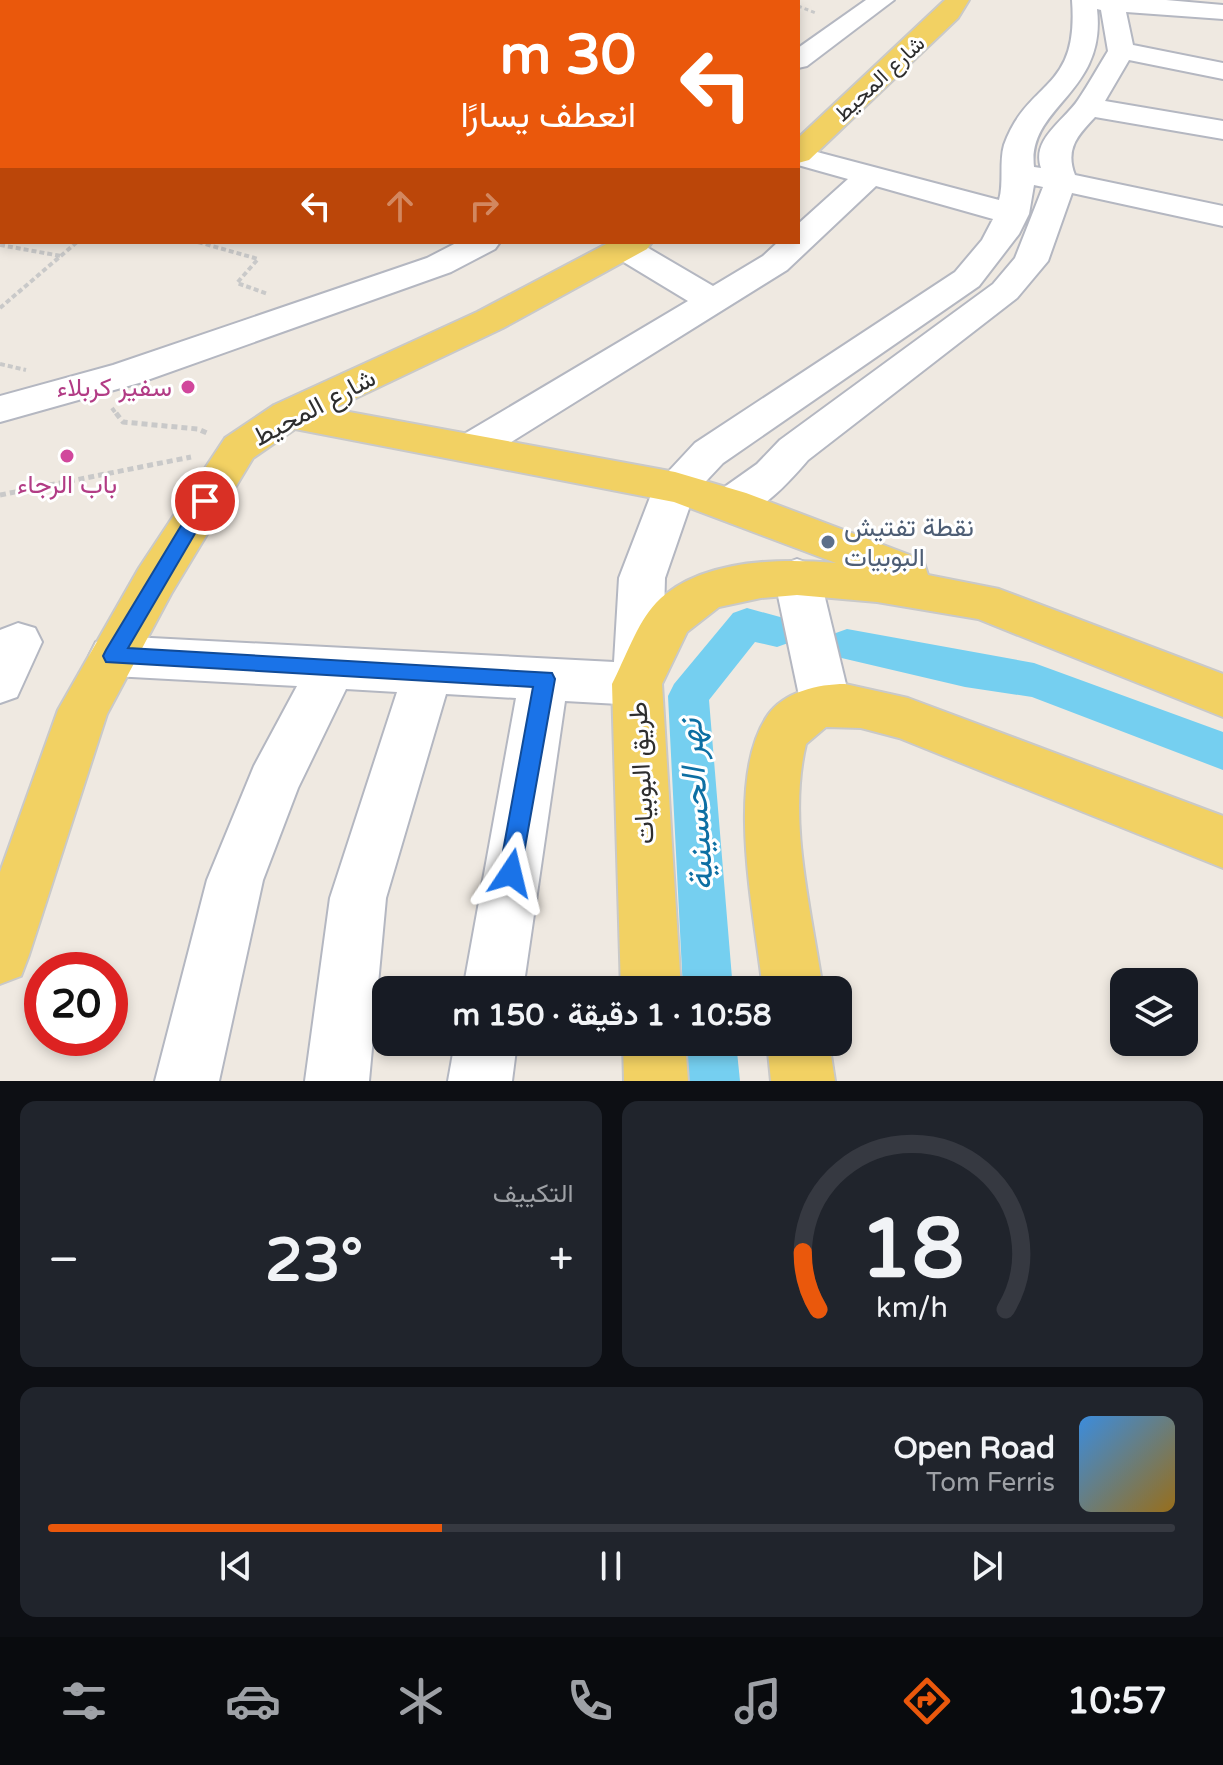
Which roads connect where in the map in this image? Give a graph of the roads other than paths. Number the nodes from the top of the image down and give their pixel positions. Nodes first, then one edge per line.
1 (882, 0) edge
2 (957, 0) edge
3 (1098, 1) edge
4 (1223, 12) edge
5 (1121, 51) junction
6 (800, 59) edge
7 (1223, 71) edge
8 (1088, 107) junction
9 (1223, 130) edge
10 (800, 153) edge
11 (800, 156) edge
12 (1019, 174) junction
13 (869, 176) junction
14 (1061, 180) junction
15 (1013, 214) junction
16 (1223, 216) edge
17 (800, 240) edge
18 (479, 244) edge
19 (796, 244) edge
20 (630, 245) edge
21 (713, 301) junction
22 (0, 409) edge
23 (288, 414) junction
24 (473, 447) junction
25 (675, 487) junction
26 (731, 504) junction
27 (797, 577) junction
28 (983, 602) junction
29 (113, 656) junction
30 (332, 668) junction
31 (428, 673) junction
32 (544, 679) junction
33 (637, 684) junction
34 (1223, 696) edge
35 (826, 705) junction
36 (1223, 842) edge
37 (0, 955) edge
38 (495, 976) edge
39 (650, 976) edge
40 (791, 976) edge
41 (484, 1056) edge
42 (655, 1056) edge
43 (800, 1056) edge
44 (187, 1081) edge
45 (337, 1081) edge
46 (480, 1081) edge
47 (656, 1081) edge
48 (803, 1081) edge

1 - 6 street
2 - 10 main road, شارع المحيط
3 - 4 street
3 - 5 street
3 - 12 street
5 - 7 street
5 - 8 street
8 - 9 street
8 - 14 street
11 - 13 street
12 - 14 street
12 - 15 street
13 - 15 street
13 - 17 street
14 - 16 street
14 - 26 street
15 - 25 street
18 - 22 street
19 - 21 street
20 - 21 street
20 - 23 main road, شارع المحيط
21 - 24 street
23 - 24 main road
23 - 29 main road, شارع المحيط
24 - 25 main road
25 - 26 main road
25 - 33 street
26 - 28 main road
27 - 28 main road, طريق البوبيات
27 - 33 main road, طريق البوبيات
27 - 35 street
28 - 34 main road, طريق البوبيات
29 - 30 street
29 - 37 main road, شارع المحيط
30 - 31 street
30 - 44 street
31 - 32 street
31 - 45 street
32 - 33 street
32 - 38 street
33 - 39 main road, طريق البوبيات
35 - 36 main road
35 - 40 main road
41 - 46 street
42 - 47 main road
43 - 48 main road

